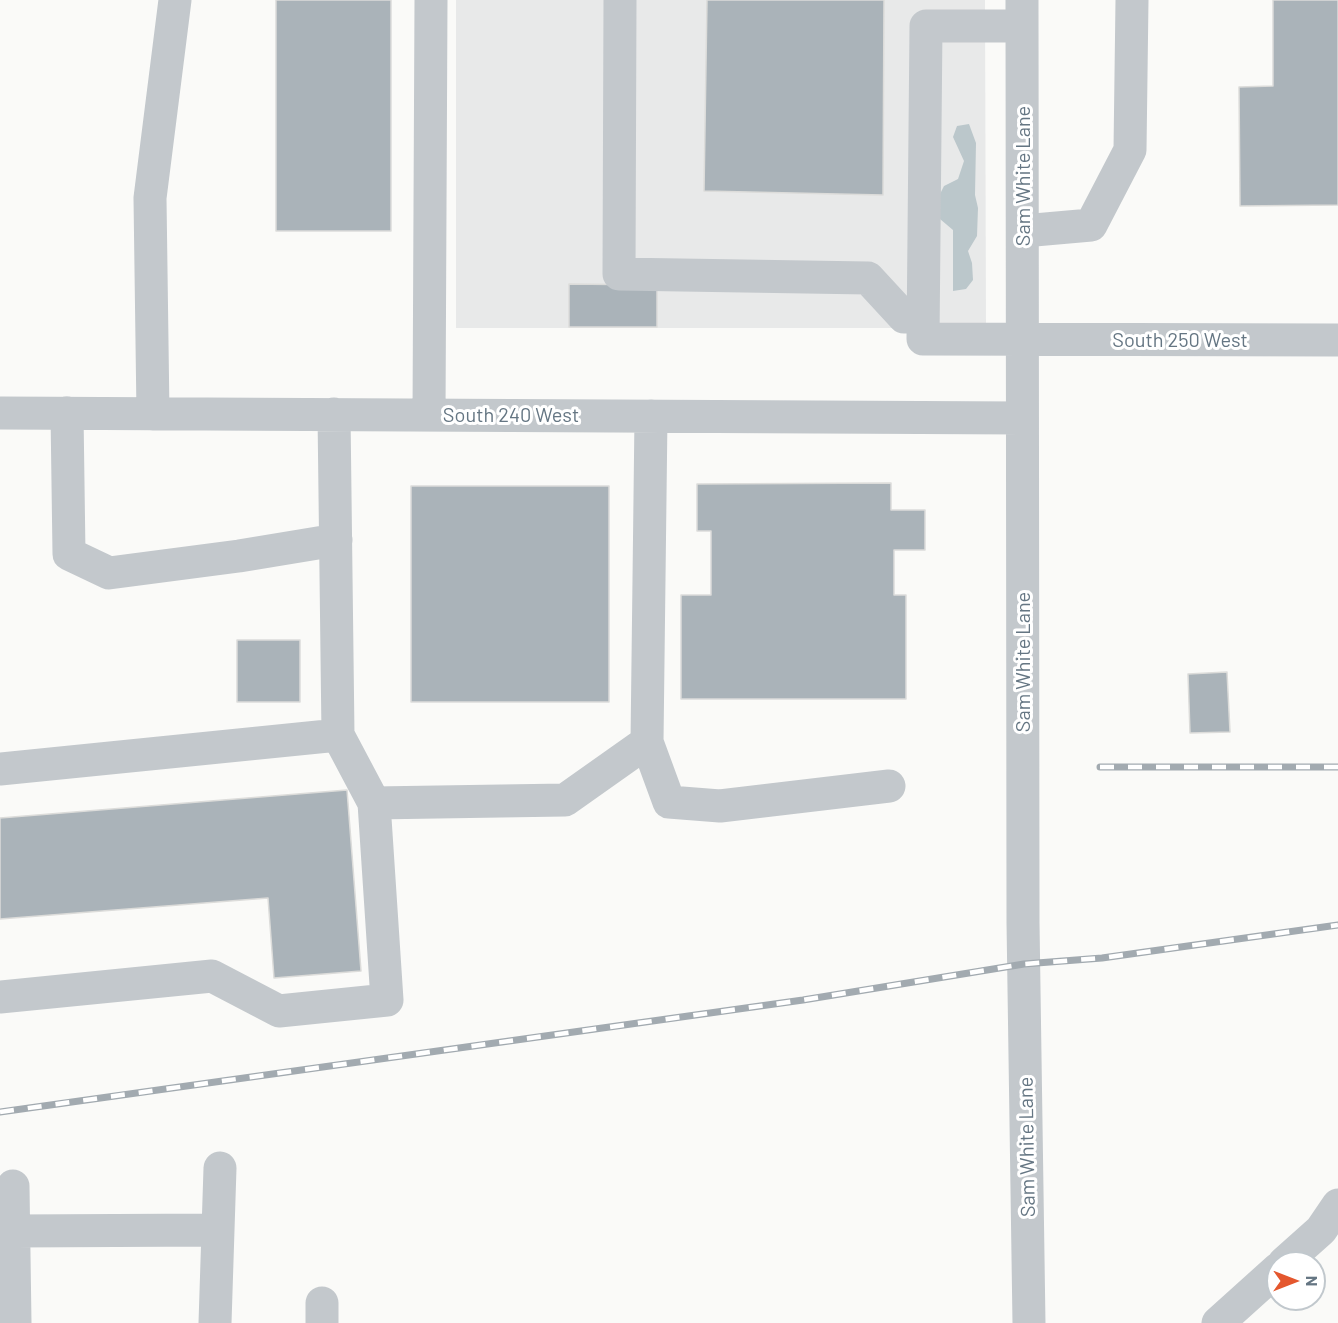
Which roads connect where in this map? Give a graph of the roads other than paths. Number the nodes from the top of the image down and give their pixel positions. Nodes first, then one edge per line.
1 (175, 0) edge
2 (431, 0) edge
3 (620, 0) edge
4 (1132, 0) edge
5 (1022, 13) edge
6 (1023, 231) junction
7 (923, 317) junction
8 (1023, 339) junction
9 (1338, 340) edge
10 (0, 413) edge
11 (67, 413) junction
12 (153, 414) junction
13 (334, 414) junction
14 (429, 415) junction
15 (651, 416) junction
16 (1022, 417) junction
17 (336, 540) junction
18 (338, 735) junction
19 (647, 742) junction
20 (0, 769) edge
21 (888, 786) dead end
22 (374, 803) junction
23 (0, 998) edge
24 (220, 1168) dead end
25 (13, 1186) dead end
26 (1338, 1205) edge
27 (216, 1230) junction
28 (14, 1231) junction
29 (1297, 1251) edge
30 (1266, 1280) edge
31 (15, 1323) edge
32 (216, 1323) edge
33 (1029, 1323) edge
34 (1218, 1323) edge

1 - 12 street
2 - 14 street
3 - 7 street
4 - 6 street
5 - 6 street, Sam White Lane
5 - 7 street
6 - 8 street, Sam White Lane
7 - 8 street, South 250 West
8 - 9 street, South 250 West
8 - 16 street, Sam White Lane
10 - 11 street, South 240 West
11 - 12 street, South 240 West
11 - 17 street
12 - 13 street, South 240 West
13 - 14 street, South 240 West
13 - 17 street
14 - 15 street, South 240 West
15 - 16 street, South 240 West
15 - 19 street
16 - 33 street, Sam White Lane
17 - 18 street
18 - 20 street
18 - 22 street
19 - 21 street
19 - 22 street
22 - 23 street
24 - 27 street
25 - 28 street
26 - 29 street
27 - 28 street
27 - 32 street
28 - 31 street
30 - 34 street

